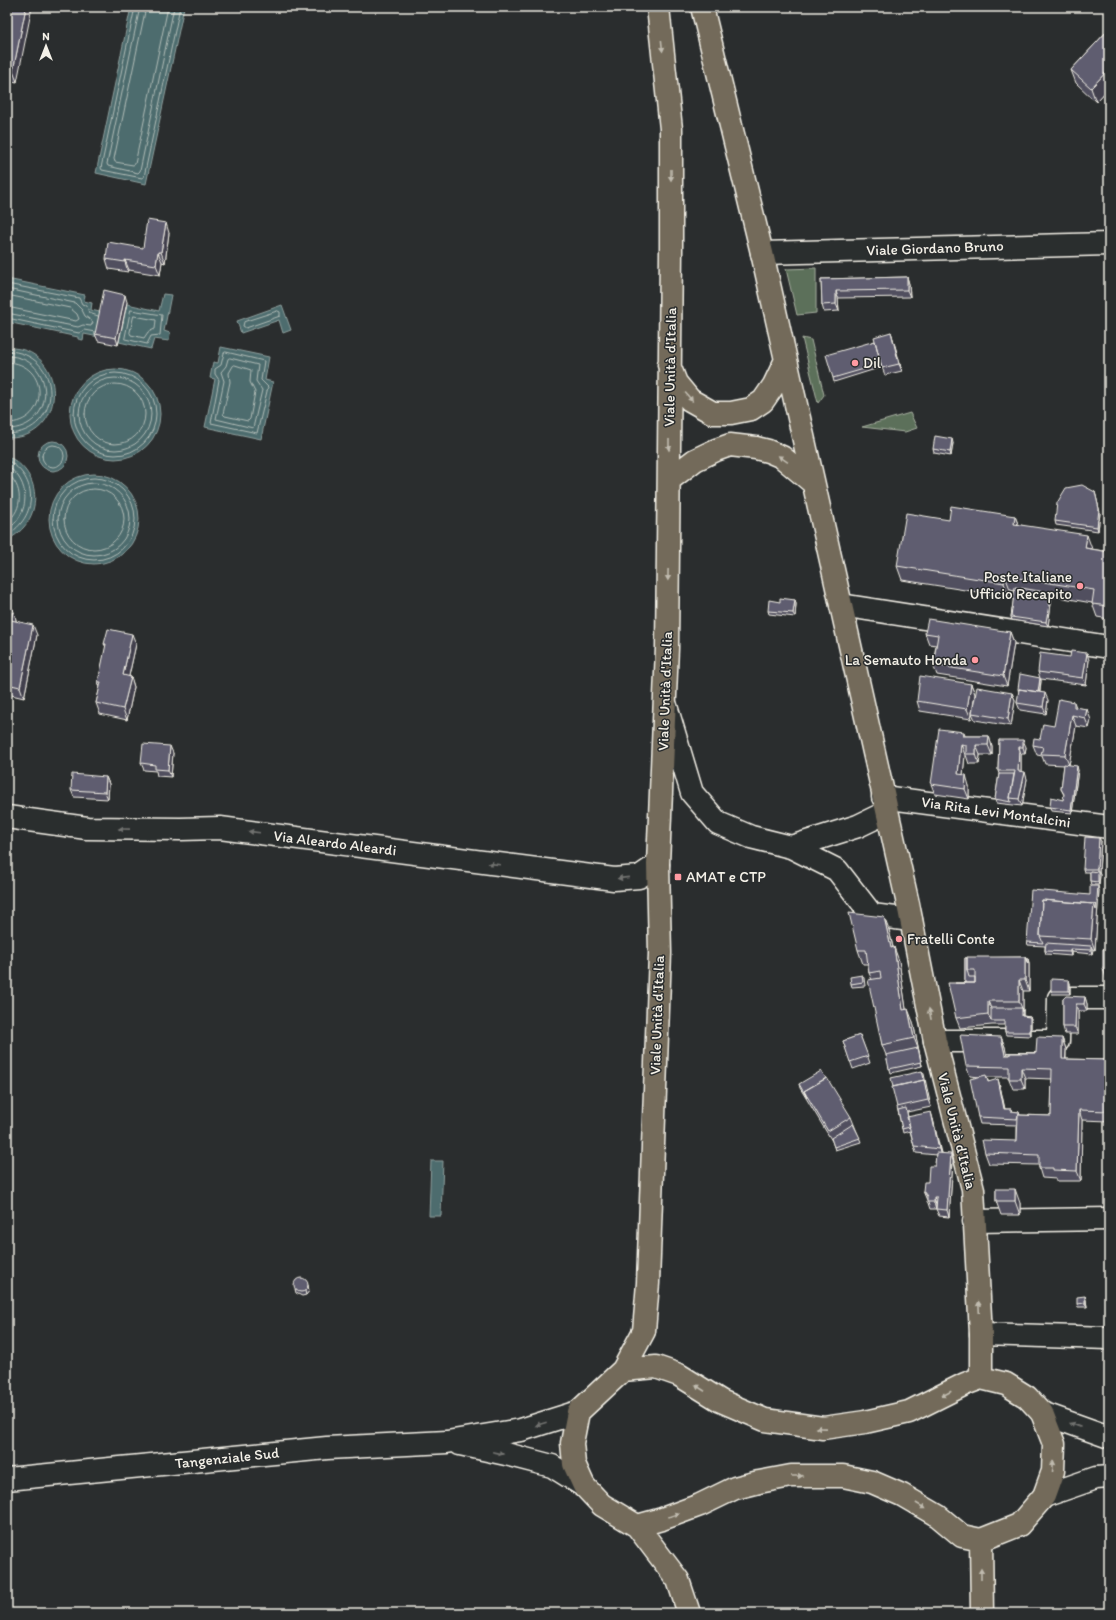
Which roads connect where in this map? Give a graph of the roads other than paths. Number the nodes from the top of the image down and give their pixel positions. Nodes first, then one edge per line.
1 (658, 7) edge
2 (702, 7) edge
3 (1109, 244) edge
4 (762, 253) junction
5 (785, 362) junction
6 (669, 364) junction
7 (669, 480) junction
8 (813, 483) junction
9 (841, 605) junction
10 (1109, 648) edge
11 (664, 699) junction
12 (885, 804) junction
13 (7, 817) edge
14 (1109, 827) edge
15 (791, 847) junction
16 (658, 864) junction
17 (911, 920) junction
18 (1109, 998) edge
19 (935, 1041) junction
20 (1109, 1219) edge
21 (974, 1221) junction
22 (991, 1334) junction
23 (1109, 1338) edge
24 (1109, 1351) edge
25 (623, 1370) junction
26 (981, 1378) junction
27 (578, 1412) junction
28 (1042, 1413) junction
29 (1109, 1437) edge
30 (447, 1442) junction
31 (1109, 1477) edge
32 (7, 1479) edge
33 (584, 1486) junction
34 (1044, 1496) junction
35 (637, 1526) junction
36 (981, 1540) junction
37 (689, 1613) edge
38 (982, 1613) edge

1 -> 6 main road, Viale Unità d'Italia
2 - 4 main road, Viale Unità d'Italia
3 - 4 street, Viale Giordano Bruno
4 - 5 main road, Viale Unità d'Italia
6 -> 5 main road
5 - 8 main road, Viale Unità d'Italia
6 -> 7 main road, Viale Unità d'Italia
8 -> 7 main road
7 -> 11 main road, Viale Unità d'Italia
8 - 9 main road, Viale Unità d'Italia
9 - 10 street
9 - 12 main road, Viale Unità d'Italia
11 - 15 street
11 - 16 main road, Viale Unità d'Italia
12 - 14 street, Via Rita Levi Montalcini
12 - 15 street
12 - 17 main road, Viale Unità d'Italia
16 -> 13 street, Via Aleardo Aleardi
15 - 17 street
16 - 25 main road, Viale Unità d'Italia
19 -> 17 main road, Viale Unità d'Italia
18 - 19 street
19 - 21 main road, Viale Unità d'Italia
20 - 21 street
22 -> 21 main road, Viale Unità d'Italia
22 - 23 street
22 - 24 street
22 - 26 main road, Viale Unità d'Italia
26 -> 25 main road
25 - 27 main road, Viale Unità d'Italia
26 - 28 main road
27 -> 30 street, Tangenziale Sud
27 - 33 main road
29 -> 28 street
34 -> 28 main road
30 - 32 street, Tangenziale Sud
30 -> 33 street, Tangenziale Sud
31 - 34 street
33 - 35 main road
34 - 36 main road
35 -> 36 main road
35 - 37 main road
38 -> 36 main road

